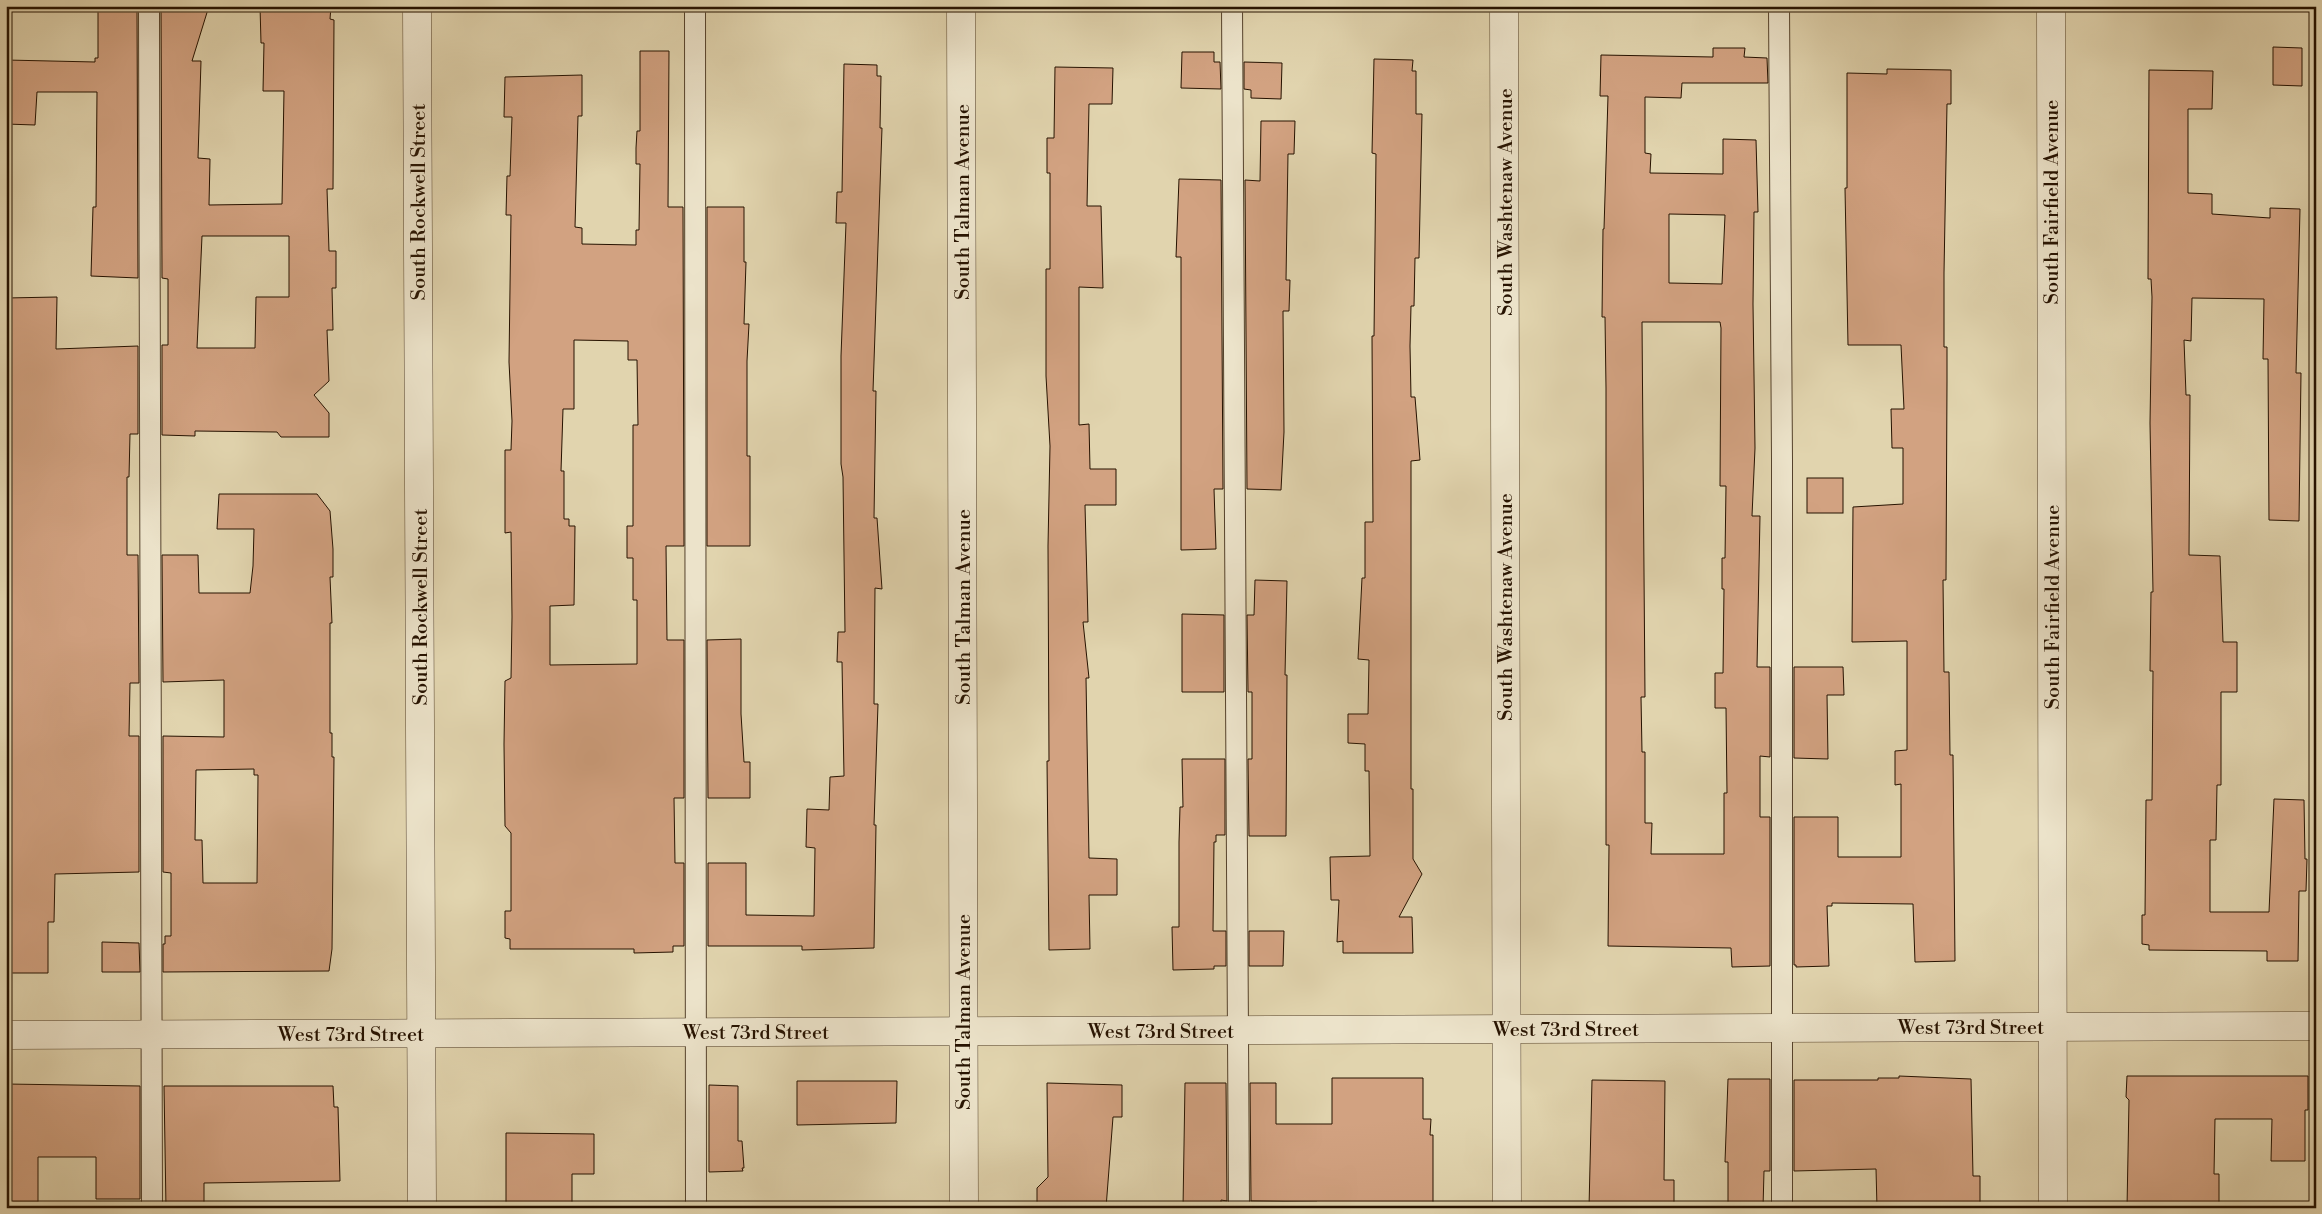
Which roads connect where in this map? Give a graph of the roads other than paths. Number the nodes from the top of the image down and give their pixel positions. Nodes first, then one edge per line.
1 (149, 6) edge
2 (417, 6) edge
3 (695, 6) edge
4 (961, 6) edge
5 (1232, 6) edge
6 (1504, 6) edge
7 (1778, 6) edge
8 (2051, 6) edge
9 (2316, 1026) edge
10 (2053, 1027) junction
11 (1782, 1028) junction
12 (1506, 1029) junction
13 (1238, 1030) junction
14 (963, 1031) junction
15 (695, 1032) junction
16 (422, 1033) junction
17 (152, 1034) junction
18 (6, 1035) edge
19 (152, 1208) edge
20 (422, 1208) edge
21 (696, 1208) edge
22 (964, 1208) edge
23 (1238, 1208) edge
24 (1507, 1208) edge
25 (1782, 1208) edge
26 (2053, 1208) edge

1 - 17 lane
2 - 16 street, South Rockwell Street
3 - 15 lane
4 - 14 street, South Talman Avenue
5 - 13 lane
6 - 12 street, South Washtenaw Avenue
7 - 11 lane
8 - 10 street, South Fairfield Avenue
9 - 10 street, West 73rd Street
10 - 11 street, West 73rd Street
10 - 26 street, South Fairfield Avenue
11 - 12 street, West 73rd Street
11 - 25 lane
12 - 13 street, West 73rd Street
12 - 24 street, South Washtenaw Avenue
13 - 14 street, West 73rd Street
13 - 23 lane
14 - 15 street, West 73rd Street
14 - 22 street, South Talman Avenue
15 - 16 street, West 73rd Street
15 - 21 lane
16 - 17 street, West 73rd Street
16 - 20 street, South Rockwell Street
17 - 18 street, West 73rd Street
17 - 19 lane

